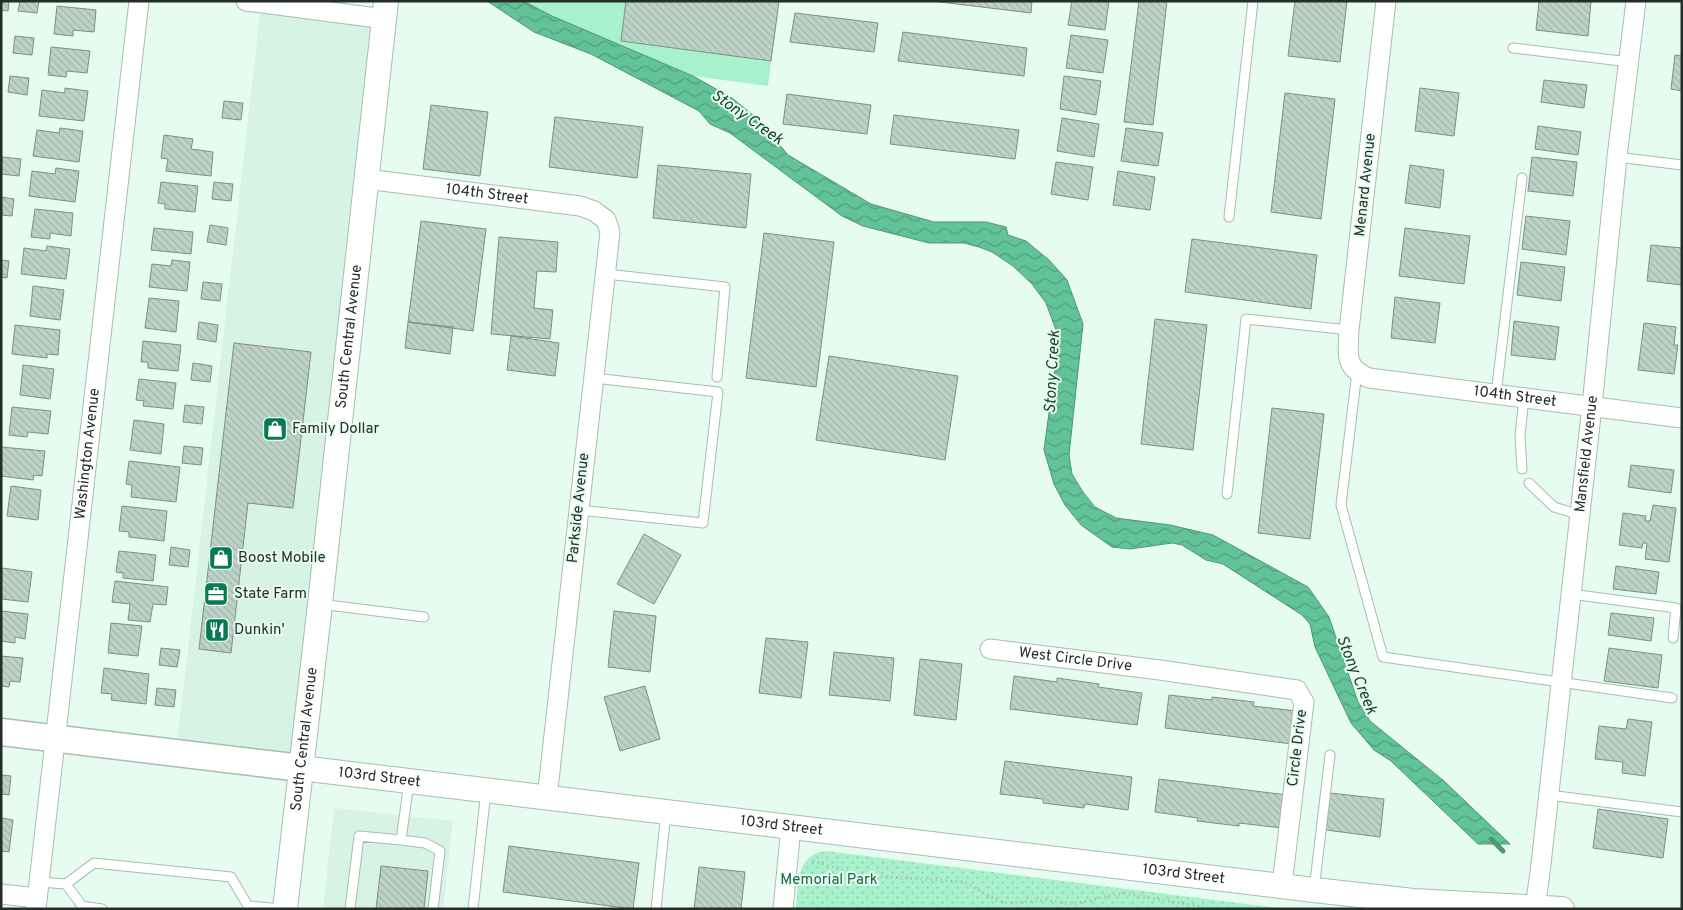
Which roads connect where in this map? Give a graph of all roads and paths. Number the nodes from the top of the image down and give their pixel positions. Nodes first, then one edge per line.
1 (138, 1) edge
2 (246, 1) edge
3 (1253, 1) edge
4 (1386, 1) edge
5 (1636, 1) edge
6 (386, 10) edge
7 (1513, 48) dead end
8 (1629, 62) junction
9 (1617, 157) junction
10 (1682, 165) edge
11 (1522, 178) dead end
12 (366, 179) junction
13 (1229, 217) dead end
14 (606, 220) joint
15 (606, 274) junction
16 (1349, 330) junction
17 (1354, 370) junction
18 (717, 377) dead end
19 (594, 378) junction
20 (1496, 394) junction
21 (1524, 398) junction
22 (1592, 406) junction
23 (1682, 418) edge
24 (1522, 469) dead end
25 (1529, 483) dead end
26 (1227, 494) dead end
27 (579, 510) junction
28 (1580, 515) junction
29 (1571, 594) junction
30 (320, 604) junction
31 (424, 617) dead end
32 (1673, 638) dead end
33 (990, 649) dead end
34 (1160, 670) joint
35 (1561, 682) junction
36 (1672, 698) dead end
37 (1, 732) edge
38 (55, 739) junction
39 (1330, 754) dead end
40 (301, 768) junction
41 (409, 781) junction
42 (486, 790) junction
43 (1549, 795) junction
44 (547, 798) junction
45 (666, 812) junction
46 (1682, 812) edge
47 (792, 827) junction
48 (401, 840) junction
49 (812, 861) dead end
50 (66, 884) junction
51 (1282, 885) junction
52 (1314, 890) junction
53 (1, 894) edge
54 (37, 896) edge
55 (1004, 903) junction
56 (1074, 904) junction
57 (1535, 906) junction
58 (246, 907) edge
59 (102, 909) edge
60 (284, 909) edge
61 (350, 909) edge
62 (433, 909) edge
63 (473, 909) edge
64 (656, 909) edge
65 (783, 909) edge
66 (1005, 909) edge
67 (1075, 909) edge
68 (1215, 909) edge
69 (1562, 909) edge

1 - 38 street, Washington Avenue
2 - 6 street
3 - 13 lane
4 - 16 street, Menard Avenue
5 - 8 street, Mansfield Avenue
6 - 12 street, South Central Avenue
7 - 8 lane
8 - 9 street, Mansfield Avenue
9 - 10 lane
9 - 22 street, Mansfield Avenue
11 - 20 lane
12 - 14 street, 104th Street
12 - 30 street, South Central Avenue
14 - 15 street, Parkside Avenue
15 - 18 lane
15 - 19 street, Parkside Avenue
16 - 17 street, Menard Avenue
16 - 26 lane
17 - 20 street, 104th Street
17 - 35 lane
19 - 27 street, Parkside Avenue
19 - 27 lane
20 - 21 street, 104th Street
21 - 22 street, 104th Street
21 - 24 lane
22 - 23 street, 104th Street
22 - 28 street, Mansfield Avenue
25 - 28 lane
27 - 44 street, Parkside Avenue
28 - 29 street, Mansfield Avenue
29 - 32 lane
29 - 35 street, Mansfield Avenue
30 - 31 lane
30 - 40 street, South Central Avenue
33 - 34 street, West Circle Drive
34 - 51 street, Circle Drive
35 - 36 lane
35 - 43 street, Mansfield Avenue
37 - 38 main road, 103rd Street
38 - 40 main road, 103rd Street
38 - 54 street, Washington Avenue
39 - 52 lane
40 - 41 street, 103rd Street
40 - 60 street, South Central Avenue
41 - 42 street, 103rd Street
41 - 48 lane
42 - 44 street, 103rd Street
42 - 63 lane
43 - 46 lane
43 - 57 street, Mansfield Avenue
44 - 45 street, 103rd Street
45 - 47 street, 103rd Street
45 - 64 lane
47 - 51 street, 103rd Street
47 - 65 street
48 - 61 lane
48 - 62 lane
49 - 55 path
50 - 54 lane
50 - 58 lane
50 - 59 lane
51 - 52 street, 103rd Street
52 - 57 street, 103rd Street
53 - 54 street
55 - 56 path
55 - 66 path
56 - 67 path
56 - 68 path
57 - 69 street, 103rd Street
58 - 60 lane

